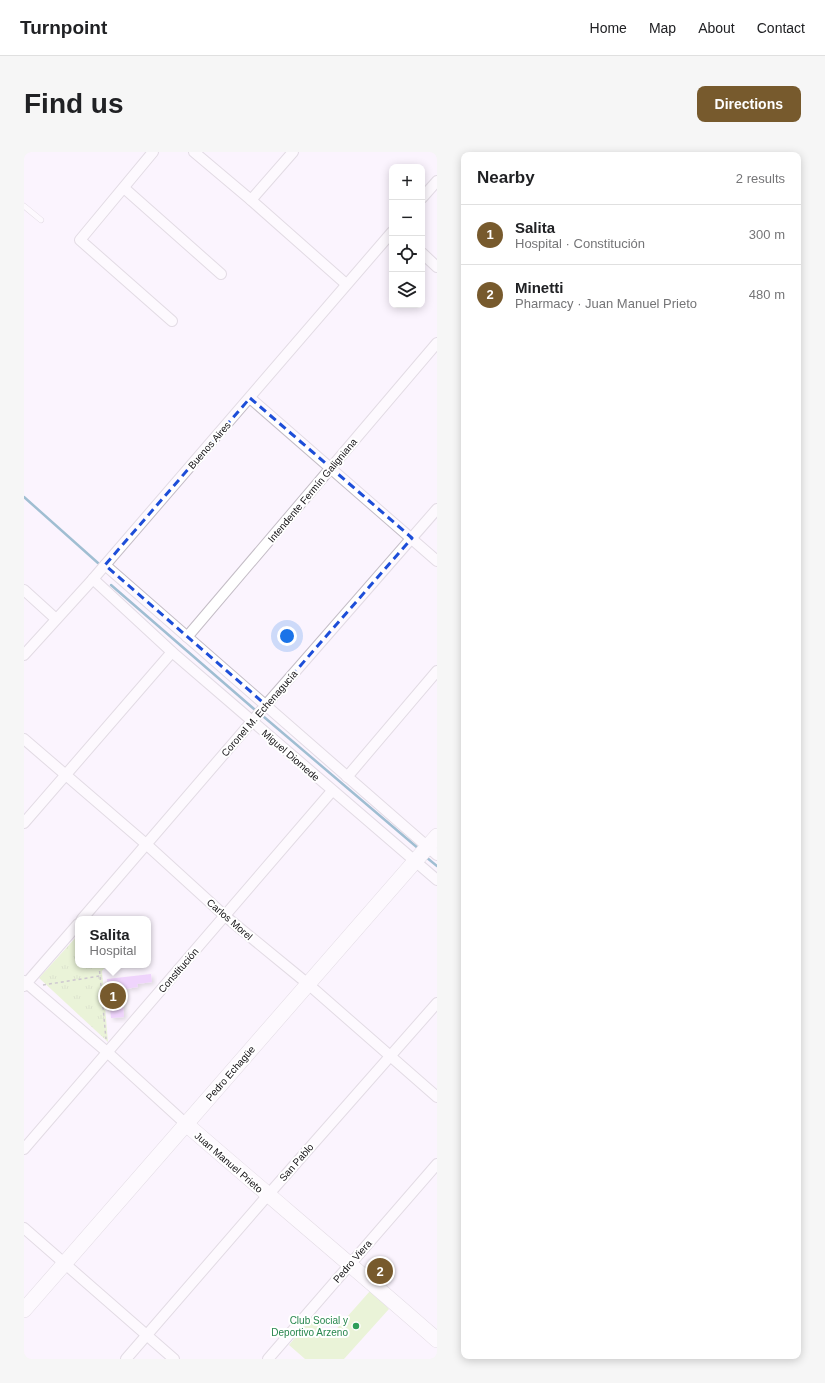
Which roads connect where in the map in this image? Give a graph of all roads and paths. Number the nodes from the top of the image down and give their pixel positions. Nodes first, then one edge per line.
1 (153, 152) edge
2 (194, 152) edge
3 (293, 152) edge
4 (437, 181) edge
5 (124, 188) junction
6 (425, 195) edge
7 (251, 200) junction
8 (24, 206) edge
9 (41, 220) dead end
10 (389, 235) edge
11 (425, 256) edge
12 (437, 267) edge
13 (221, 274) dead end
14 (346, 284) junction
15 (172, 321) dead end
16 (437, 343) edge
17 (250, 398) junction
18 (330, 468) junction
19 (437, 509) edge
20 (412, 538) junction
21 (437, 561) edge
22 (105, 565) junction
23 (93, 579) junction
24 (24, 590) edge
25 (56, 619) junction
26 (187, 637) junction
27 (172, 652) junction
28 (24, 655) edge
29 (437, 671) edge
30 (266, 705) junction
31 (253, 722) junction
32 (24, 739) edge
33 (66, 775) junction
34 (347, 776) junction
35 (332, 791) junction
36 (24, 823) edge
37 (146, 844) junction
38 (434, 846) edge
39 (415, 861) junction
40 (437, 880) edge
41 (85, 916) edge
42 (225, 916) junction
43 (75, 927) edge
44 (99, 968) edge
45 (100, 976) junction
46 (26, 984) edge
47 (308, 984) junction
48 (437, 1003) edge
49 (107, 1052) junction
50 (390, 1055) junction
51 (437, 1097) edge
52 (186, 1124) junction
53 (24, 1149) edge
54 (437, 1164) edge
55 (268, 1195) junction
56 (24, 1228) edge
57 (64, 1263) junction
58 (350, 1264) junction
59 (24, 1310) edge
60 (147, 1335) junction
61 (437, 1340) edge
62 (126, 1359) edge
63 (174, 1359) edge
64 (268, 1359) edge

1 - 5 street
2 - 7 street
3 - 7 street
4 - 6 street
5 - 13 street
5 - 15 street
7 - 14 street
8 - 9 lane
10 - 14 street, Buenos Aires
11 - 12 street
14 - 17 street, Buenos Aires
16 - 18 street, Intendente Fermín Galigniana
17 - 18 street
17 - 22 street, Buenos Aires
18 - 20 street
18 - 26 street, Intendente Fermín Galigniana
19 - 20 street, Coronel M. Echenagucía
20 - 21 street
20 - 30 street, Coronel M. Echenagucía
22 - 23 street, Buenos Aires
22 - 26 street, Miguel Diomede
23 - 25 street, Buenos Aires
23 - 27 street, Miguel Diomede
24 - 25 street
25 - 28 street, Buenos Aires
26 - 30 street, Miguel Diomede
27 - 31 street, Miguel Diomede
27 - 33 street
29 - 34 street
30 - 31 street, Coronel M. Echenagucía
30 - 34 street, Miguel Diomede
31 - 35 street, Miguel Diomede
31 - 37 street, Coronel M. Echenagucía
32 - 33 street, Carlos Morel
33 - 36 street
33 - 37 street, Carlos Morel
34 - 38 street, Miguel Diomede
35 - 39 street, Miguel Diomede
35 - 42 street, Constitución
37 - 41 street, Coronel M. Echenagucía
37 - 42 street, Carlos Morel
38 - 39 street, Pedro Echagüe
39 - 40 street, Miguel Diomede
39 - 47 street, Pedro Echagüe
42 - 47 street, Carlos Morel
42 - 49 street, Constitución
43 - 46 street
44 - 45 path
45 - 46 path
45 - 49 path
46 - 49 street, Juan Manuel Prieto
47 - 50 street, Carlos Morel
47 - 52 street, Pedro Echagüe
48 - 50 street, San Pablo
49 - 52 street, Juan Manuel Prieto
49 - 53 street, Constitución
50 - 51 street, Carlos Morel
50 - 55 street, San Pablo
52 - 55 street, Juan Manuel Prieto
52 - 57 street, Pedro Echagüe
54 - 58 street, Pedro Viera
55 - 58 street, Juan Manuel Prieto
55 - 60 street, San Pablo
56 - 57 street
57 - 59 street, Pedro Echagüe
57 - 60 street
58 - 61 street, Juan Manuel Prieto
58 - 64 street, Pedro Viera
60 - 62 street, San Pablo
60 - 63 street

